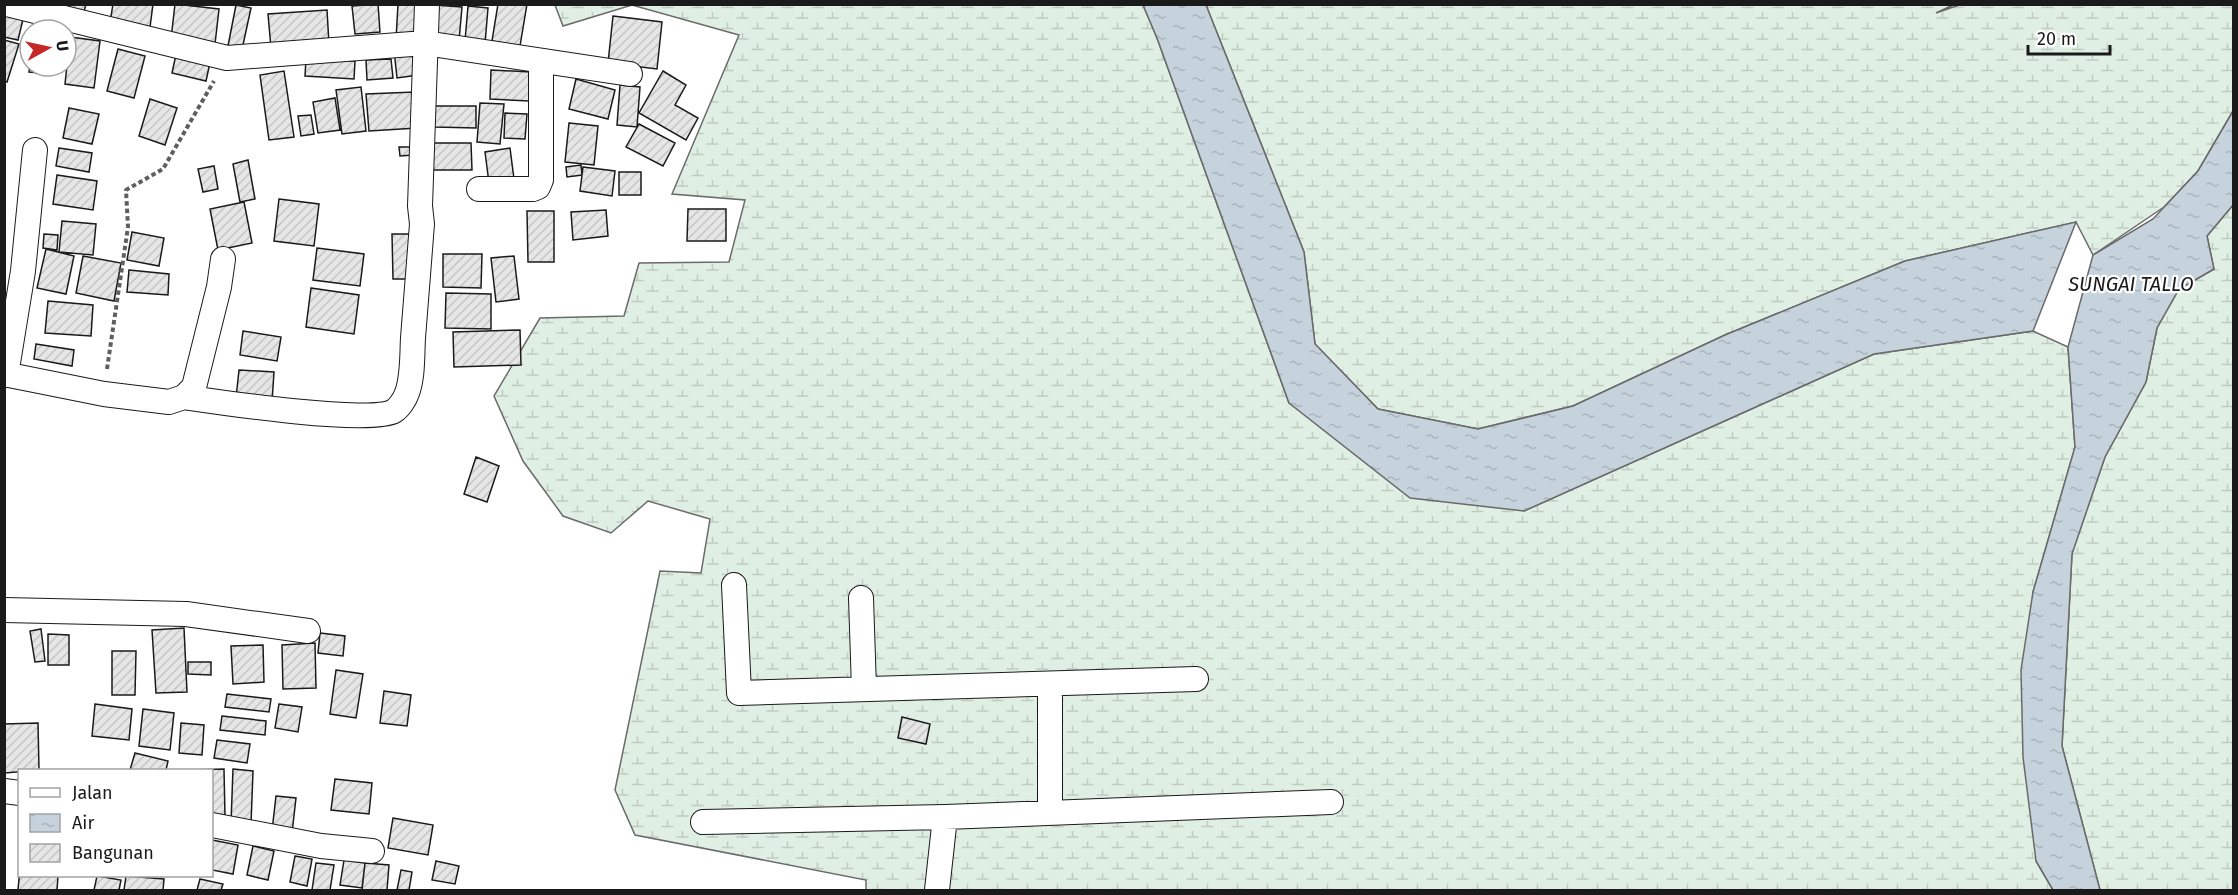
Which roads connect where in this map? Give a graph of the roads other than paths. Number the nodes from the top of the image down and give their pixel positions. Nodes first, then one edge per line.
1 (7, 4) edge
2 (427, 4) edge
3 (87, 14) edge
4 (424, 43) junction
5 (541, 60) junction
6 (630, 74) dead end
7 (35, 150) dead end
8 (479, 189) dead end
9 (223, 260) dead end
10 (5, 375) edge
11 (184, 397) junction
12 (734, 585) dead end
13 (861, 598) dead end
14 (4, 610) edge
15 (308, 631) dead end
16 (1196, 679) dead end
17 (1050, 684) junction
18 (864, 689) junction
19 (1331, 802) dead end
20 (1050, 812) junction
21 (945, 817) junction
22 (703, 822) dead end
23 (213, 825) edge
24 (372, 851) dead end
25 (937, 891) edge

1 - 3 street
2 - 4 street
3 - 4 street
4 - 5 street
4 - 11 street
5 - 6 street
5 - 8 street
7 - 10 street
9 - 11 street
10 - 11 street
12 - 18 street
13 - 18 street
14 - 15 street
16 - 17 street
17 - 18 street
17 - 20 street
19 - 20 street
20 - 21 street
21 - 22 street
21 - 25 street
23 - 24 street

